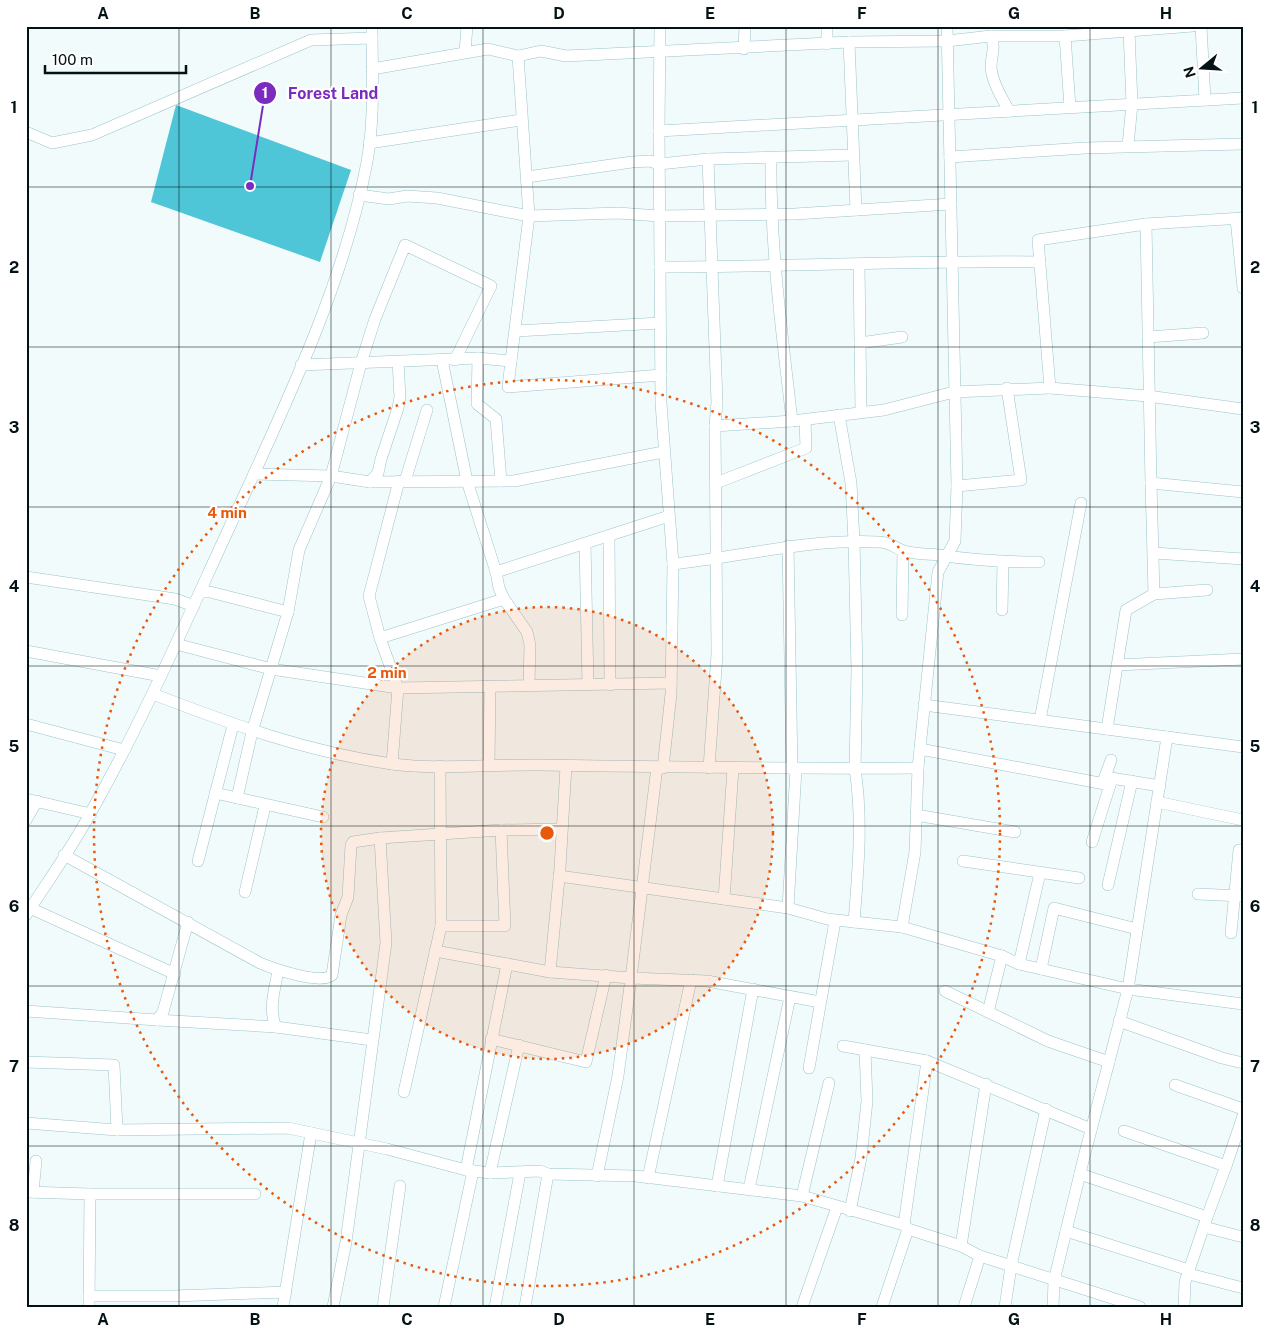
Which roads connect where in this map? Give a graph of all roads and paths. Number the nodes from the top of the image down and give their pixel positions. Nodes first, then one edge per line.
1 (467, 26) edge
2 (660, 26) edge
3 (745, 26) edge
4 (827, 26) edge
5 (947, 26) edge
6 (1193, 26) edge
7 (1202, 26) edge
8 (1162, 27) edge
9 (1092, 30) edge
10 (1034, 31) edge
11 (1129, 31) junction
12 (372, 32) edge
13 (991, 36) junction
14 (1065, 36) junction
15 (947, 41) junction
16 (849, 42) junction
17 (827, 44) junction
18 (744, 49) junction
19 (659, 50) junction
20 (465, 52) junction
21 (518, 56) junction
22 (372, 69) junction
23 (1243, 98) edge
24 (1205, 100) junction
25 (1132, 104) junction
26 (1070, 107) junction
27 (1009, 111) junction
28 (949, 114) junction
29 (521, 120) junction
30 (852, 121) junction
31 (658, 131) junction
32 (26, 132) edge
33 (369, 143) junction
34 (1243, 144) edge
35 (1128, 146) junction
36 (854, 155) junction
37 (950, 156) junction
38 (771, 158) junction
39 (708, 159) junction
40 (659, 164) junction
41 (527, 177) junction
42 (360, 195) junction
43 (950, 204) junction
44 (856, 210) junction
45 (770, 214) junction
46 (711, 215) junction
47 (529, 216) junction
48 (660, 216) junction
49 (1239, 218) edge
50 (1146, 224) junction
51 (952, 260) junction
52 (1040, 262) junction
53 (774, 264) junction
54 (859, 265) junction
55 (660, 267) junction
56 (712, 267) junction
57 (1243, 288) edge
58 (660, 323) junction
59 (516, 331) junction
60 (1203, 333) dead end
61 (902, 337) dead end
62 (1148, 337) junction
63 (860, 343) junction
64 (478, 358) junction
65 (442, 360) junction
66 (454, 360) junction
67 (511, 361) junction
68 (398, 362) junction
69 (361, 363) junction
70 (301, 366) junction
71 (661, 375) junction
72 (1007, 388) junction
73 (1050, 388) junction
74 (954, 392) junction
75 (1148, 396) junction
76 (1243, 409) edge
77 (427, 410) dead end
78 (861, 412) junction
79 (839, 415) junction
80 (805, 420) junction
81 (792, 421) junction
82 (715, 426) junction
83 (663, 452) junction
84 (254, 474) junction
85 (331, 476) junction
86 (402, 481) junction
87 (467, 481) junction
88 (501, 481) junction
89 (370, 482) junction
90 (716, 483) junction
91 (1151, 483) junction
92 (957, 486) junction
93 (1243, 492) edge
94 (1081, 503) dead end
95 (670, 516) junction
96 (609, 536) junction
97 (854, 541) junction
98 (585, 544) junction
99 (788, 546) junction
100 (903, 551) junction
101 (1154, 553) junction
102 (945, 556) junction
103 (1243, 559) edge
104 (716, 560) junction
105 (1003, 562) junction
106 (1040, 562) dead end
107 (673, 564) junction
108 (496, 572) junction
109 (26, 577) edge
110 (1207, 590) dead end
111 (200, 592) junction
112 (1154, 594) junction
113 (504, 599) junction
114 (194, 606) junction
115 (1002, 610) dead end
116 (288, 612) junction
117 (902, 615) dead end
118 (380, 638) junction
119 (176, 644) junction
120 (26, 651) edge
121 (1243, 659) edge
122 (1117, 665) junction
123 (271, 669) junction
124 (161, 676) junction
125 (671, 682) junction
126 (529, 684) junction
127 (588, 685) junction
128 (610, 685) junction
129 (490, 686) junction
130 (398, 688) junction
131 (153, 694) junction
132 (924, 705) junction
133 (1040, 720) junction
134 (26, 724) edge
135 (233, 725) junction
136 (1107, 729) junction
137 (252, 732) junction
138 (1167, 737) junction
139 (1243, 747) edge
140 (920, 749) junction
141 (124, 750) junction
142 (1111, 760) dead end
143 (392, 764) junction
144 (489, 765) junction
145 (440, 766) junction
146 (566, 766) junction
147 (660, 768) junction
148 (709, 768) junction
149 (918, 768) junction
150 (733, 769) junction
151 (794, 769) junction
152 (855, 769) junction
153 (1108, 781) junction
154 (1132, 781) junction
155 (1160, 786) junction
156 (214, 793) junction
157 (237, 798) junction
158 (32, 800) edge
159 (1157, 802) junction
160 (265, 806) junction
161 (91, 814) junction
162 (916, 815) junction
163 (323, 817) dead end
164 (26, 820) edge
165 (1243, 820) edge
166 (562, 829) junction
167 (501, 830) junction
168 (1015, 832) dead end
169 (440, 836) junction
170 (380, 838) junction
171 (1092, 842) dead end
172 (1239, 850) dead end
173 (64, 856) junction
174 (198, 861) dead end
175 (963, 861) dead end
176 (1040, 873) junction
177 (559, 876) junction
178 (1079, 878) dead end
179 (1108, 885) dead end
180 (644, 889) junction
181 (244, 892) dead end
182 (1198, 894) dead end
183 (1239, 896) edge
184 (724, 899) junction
185 (788, 908) junction
186 (28, 911) edge
187 (835, 920) junction
188 (188, 922) junction
189 (854, 922) junction
190 (441, 926) junction
191 (902, 927) junction
192 (1137, 930) junction
193 (1231, 933) dead end
194 (435, 951) junction
195 (1002, 956) junction
196 (507, 964) junction
197 (1019, 964) junction
198 (1041, 969) junction
199 (278, 971) junction
200 (550, 972) junction
201 (174, 974) junction
202 (606, 975) junction
203 (631, 978) junction
204 (691, 980) junction
205 (753, 989) junction
206 (1128, 989) junction
207 (945, 992) dead end
208 (790, 997) junction
209 (820, 1002) junction
210 (1243, 1004) edge
211 (26, 1011) edge
212 (988, 1012) junction
213 (156, 1020) junction
214 (1119, 1021) junction
215 (276, 1026) junction
216 (491, 1039) junction
217 (372, 1040) junction
218 (519, 1046) junction
219 (843, 1046) dead end
220 (865, 1050) junction
221 (927, 1061) junction
222 (26, 1062) edge
223 (1109, 1062) junction
224 (1243, 1063) edge
225 (810, 1068) dead end
226 (829, 1083) dead end
227 (986, 1084) junction
228 (1175, 1085) dead end
229 (404, 1092) dead end
230 (1046, 1109) junction
231 (1243, 1109) edge
232 (1243, 1116) edge
233 (26, 1123) edge
234 (1091, 1129) junction
235 (117, 1130) junction
236 (1124, 1131) dead end
237 (311, 1133) junction
238 (359, 1145) junction
239 (36, 1161) dead end
240 (1226, 1166) junction
241 (470, 1170) junction
242 (490, 1173) junction
243 (520, 1173) junction
244 (548, 1174) junction
245 (1080, 1174) junction
246 (597, 1176) junction
247 (648, 1178) junction
248 (400, 1186) dead end
249 (717, 1186) junction
250 (749, 1190) junction
251 (30, 1192) edge
252 (90, 1194) junction
253 (255, 1194) dead end
254 (802, 1196) junction
255 (836, 1206) junction
256 (850, 1211) junction
257 (1206, 1222) junction
258 (906, 1227) junction
259 (1066, 1231) junction
260 (1243, 1237) edge
261 (961, 1246) junction
262 (980, 1256) junction
263 (1010, 1266) junction
264 (1189, 1272) junction
265 (1054, 1281) junction
266 (1243, 1288) edge
267 (286, 1292) junction
268 (89, 1301) edge
269 (283, 1307) edge
270 (333, 1307) edge
271 (383, 1307) edge
272 (444, 1307) edge
273 (495, 1307) edge
274 (525, 1307) edge
275 (802, 1307) edge
276 (882, 1307) edge
277 (964, 1307) edge
278 (1005, 1307) edge
279 (1053, 1307) edge
280 (1140, 1307) edge
281 (1184, 1307) edge

1 - 20 street
2 - 19 street
3 - 18 street
4 - 17 street
5 - 15 street
6 - 8 street
7 - 24 street
8 - 11 street
9 - 11 street
9 - 14 street
10 - 13 street
10 - 14 street
11 - 25 street
12 - 22 street
12 - 32 street
13 - 15 street
13 - 27 street
14 - 26 street
15 - 16 street
15 - 28 street
16 - 17 street
16 - 30 street
17 - 18 street
18 - 19 street
19 - 21 street
19 - 31 street
20 - 21 street
20 - 22 street
21 - 29 street
22 - 33 street
23 - 24 street
24 - 25 street
25 - 26 street
25 - 35 street
26 - 27 street
27 - 28 street
28 - 30 street
28 - 37 street
29 - 33 street
29 - 41 street
30 - 31 street
30 - 36 street
31 - 40 street
33 - 42 street
34 - 35 street
35 - 37 street
36 - 38 street
36 - 44 street
37 - 43 street
38 - 39 street
38 - 45 street
39 - 40 street
39 - 46 street
40 - 41 street
40 - 48 street
41 - 47 street
42 - 47 street
42 - 70 street
43 - 44 street
43 - 51 street
44 - 45 street
45 - 46 street
45 - 53 street
46 - 48 street
46 - 56 street
47 - 48 street
47 - 59 street
48 - 55 street
49 - 50 street
49 - 57 street
50 - 52 street
50 - 62 street
51 - 52 street
51 - 54 street
51 - 74 street
52 - 73 street
53 - 54 street
53 - 56 street
53 - 81 street
54 - 63 street
55 - 56 street
55 - 58 street
56 - 82 street
58 - 59 street
58 - 71 street
59 - 67 street
60 - 62 street
61 - 63 street
62 - 75 street
63 - 78 street
64 - 66 street
64 - 67 street
64 - 88 street
65 - 66 street
65 - 68 street
65 - 87 street
66 - 69 street
67 - 71 street
68 - 69 street
68 - 89 street
69 - 70 street
69 - 85 street
70 - 84 street
71 - 83 street
72 - 73 street
72 - 74 street
72 - 92 street
73 - 75 street
74 - 78 street
74 - 92 street
75 - 76 street
75 - 91 street
77 - 86 street
78 - 79 street
79 - 80 street
79 - 97 street
80 - 81 street
80 - 90 street
81 - 82 street
82 - 90 street
83 - 88 street
83 - 95 street
84 - 85 street
84 - 111 street
85 - 89 street
85 - 116 street
86 - 87 street
86 - 89 street
86 - 118 street
87 - 88 street
87 - 108 street
90 - 104 street
91 - 93 street
91 - 101 street
92 - 102 street
94 - 133 street
95 - 96 street
95 - 107 street
96 - 98 street
96 - 128 street
97 - 99 street
97 - 100 street
97 - 152 street
98 - 108 street
98 - 127 street
99 - 104 street
99 - 151 street
100 - 102 street
100 - 117 street
101 - 103 street
101 - 112 street
102 - 105 street
102 - 132 street
104 - 107 street
104 - 148 street
105 - 106 street
105 - 115 street
107 - 125 street
108 - 113 street
109 - 114 street
110 - 112 street
111 - 114 street
111 - 116 street
112 - 122 street
113 - 118 street
113 - 126 street
114 - 119 street
116 - 123 street
118 - 130 street
119 - 123 street
119 - 124 street
120 - 124 street
121 - 122 street
122 - 136 street
123 - 130 street
123 - 137 street
124 - 131 street
125 - 128 street
125 - 147 street
126 - 127 street
126 - 129 street
127 - 128 street
129 - 130 street
129 - 144 street
130 - 143 street
131 - 135 street
131 - 141 street
132 - 133 street
132 - 140 street
133 - 136 street
134 - 141 street
135 - 137 street
135 - 156 street
136 - 138 street
137 - 143 street
137 - 157 street
138 - 139 street
138 - 155 street
140 - 149 street
140 - 153 street
141 - 161 street
142 - 153 street
143 - 145 street
144 - 145 street
144 - 146 street
145 - 169 street
146 - 147 street
146 - 166 street
147 - 148 street
147 - 180 street
148 - 150 street
149 - 152 street
149 - 162 street
150 - 151 street
150 - 184 street
151 - 152 street
151 - 185 street
152 - 189 street
153 - 154 street
153 - 171 street
154 - 155 street
154 - 179 street
155 - 159 street
156 - 157 street
156 - 174 street
157 - 160 street
158 - 161 street
158 - 164 street
159 - 165 street
159 - 192 street
160 - 163 street
160 - 181 street
161 - 173 street
162 - 168 street
162 - 191 street
166 - 167 street
166 - 177 street
167 - 169 street
167 - 190 street
169 - 170 street
169 - 190 street
170 - 199 street
170 - 217 street
172 - 183 street
173 - 186 street
173 - 188 street
175 - 176 street
176 - 178 street
176 - 197 street
177 - 180 street
177 - 200 street
180 - 184 street
180 - 203 street
182 - 183 street
183 - 193 street
184 - 185 street
185 - 187 street
186 - 201 street
187 - 189 street
187 - 209 street
188 - 199 street
188 - 201 street
189 - 191 street
190 - 194 street
191 - 195 street
192 - 198 street
192 - 206 street
194 - 196 street
194 - 229 street
195 - 197 street
195 - 212 street
196 - 200 street
196 - 216 street
197 - 198 street
198 - 206 street
199 - 215 street
200 - 202 street
201 - 213 street
202 - 203 street
202 - 218 street
203 - 204 street
203 - 246 street
204 - 205 street
204 - 247 street
205 - 208 street
205 - 249 street
206 - 210 street
206 - 214 street
207 - 212 street
208 - 209 street
208 - 250 street
209 - 225 street
211 - 213 street
212 - 223 street
213 - 215 street
214 - 223 street
214 - 224 street
215 - 217 street
216 - 218 street
216 - 241 street
217 - 238 street
218 - 242 street
219 - 220 street
220 - 221 street
220 - 256 street
221 - 227 street
221 - 258 street
222 - 235 street
223 - 234 street
226 - 254 street
227 - 230 street
227 - 261 street
228 - 231 street
230 - 234 street
230 - 263 street
232 - 240 street
233 - 235 street
234 - 245 street
235 - 237 street
236 - 240 street
237 - 238 street
237 - 267 street
238 - 241 street
238 - 270 street
239 - 251 street
240 - 257 street
241 - 242 street
241 - 272 street
242 - 243 street
243 - 244 street
243 - 273 street
244 - 246 street
244 - 274 street
245 - 257 street
245 - 259 street
246 - 247 street
247 - 249 street
248 - 271 street
249 - 250 street
250 - 254 street
251 - 252 street
252 - 253 street
252 - 268 street
254 - 255 street
255 - 256 street
255 - 275 street
256 - 258 street
257 - 260 street
257 - 264 street
258 - 261 street
258 - 276 street
259 - 264 street
259 - 265 street
261 - 262 street
262 - 263 street
262 - 277 street
263 - 265 street
263 - 278 street
264 - 266 street
264 - 281 street
265 - 279 street
265 - 280 street
267 - 268 street
267 - 269 street

